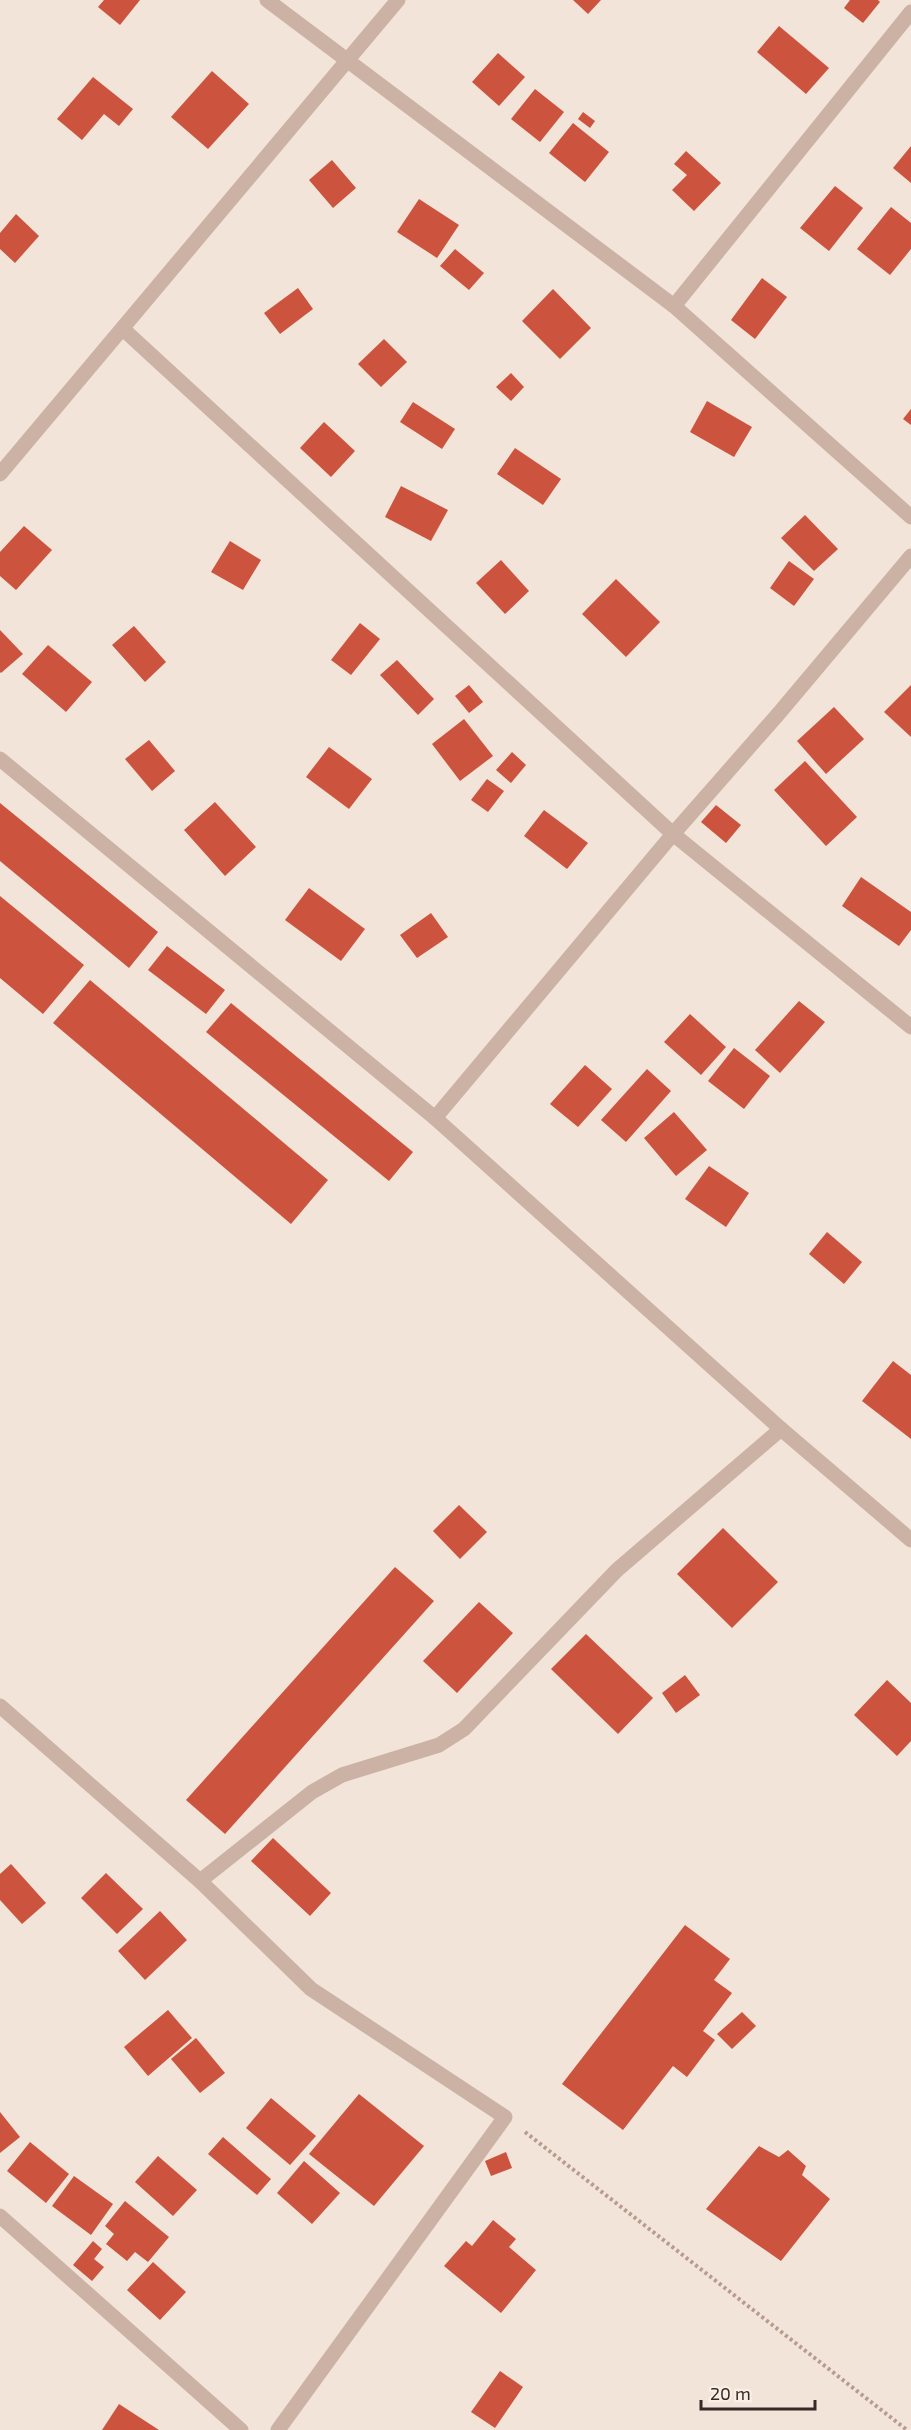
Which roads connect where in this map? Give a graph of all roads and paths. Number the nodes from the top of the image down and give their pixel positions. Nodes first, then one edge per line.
1 (267, 0) edge
2 (398, 0) edge
3 (911, 12) edge
4 (347, 59) junction
5 (674, 306) junction
6 (123, 329) junction
7 (0, 474) edge
8 (911, 516) edge
9 (911, 556) edge
10 (0, 759) edge
11 (673, 834) junction
12 (911, 1027) edge
13 (435, 1119) junction
14 (781, 1430) junction
15 (911, 1540) edge
16 (0, 1706) edge
17 (200, 1881) junction
18 (506, 2117) junction
19 (0, 2216) edge
20 (241, 2430) edge
21 (278, 2430) edge
22 (907, 2430) edge

1 - 4 street
2 - 4 street
3 - 5 street
4 - 5 street
4 - 6 street
5 - 8 street
6 - 7 street
6 - 11 street
9 - 11 street
10 - 13 street
11 - 12 street
11 - 13 street
13 - 14 street
14 - 15 street
14 - 17 street
16 - 17 street
17 - 18 street
18 - 21 street
18 - 22 path
19 - 20 street

